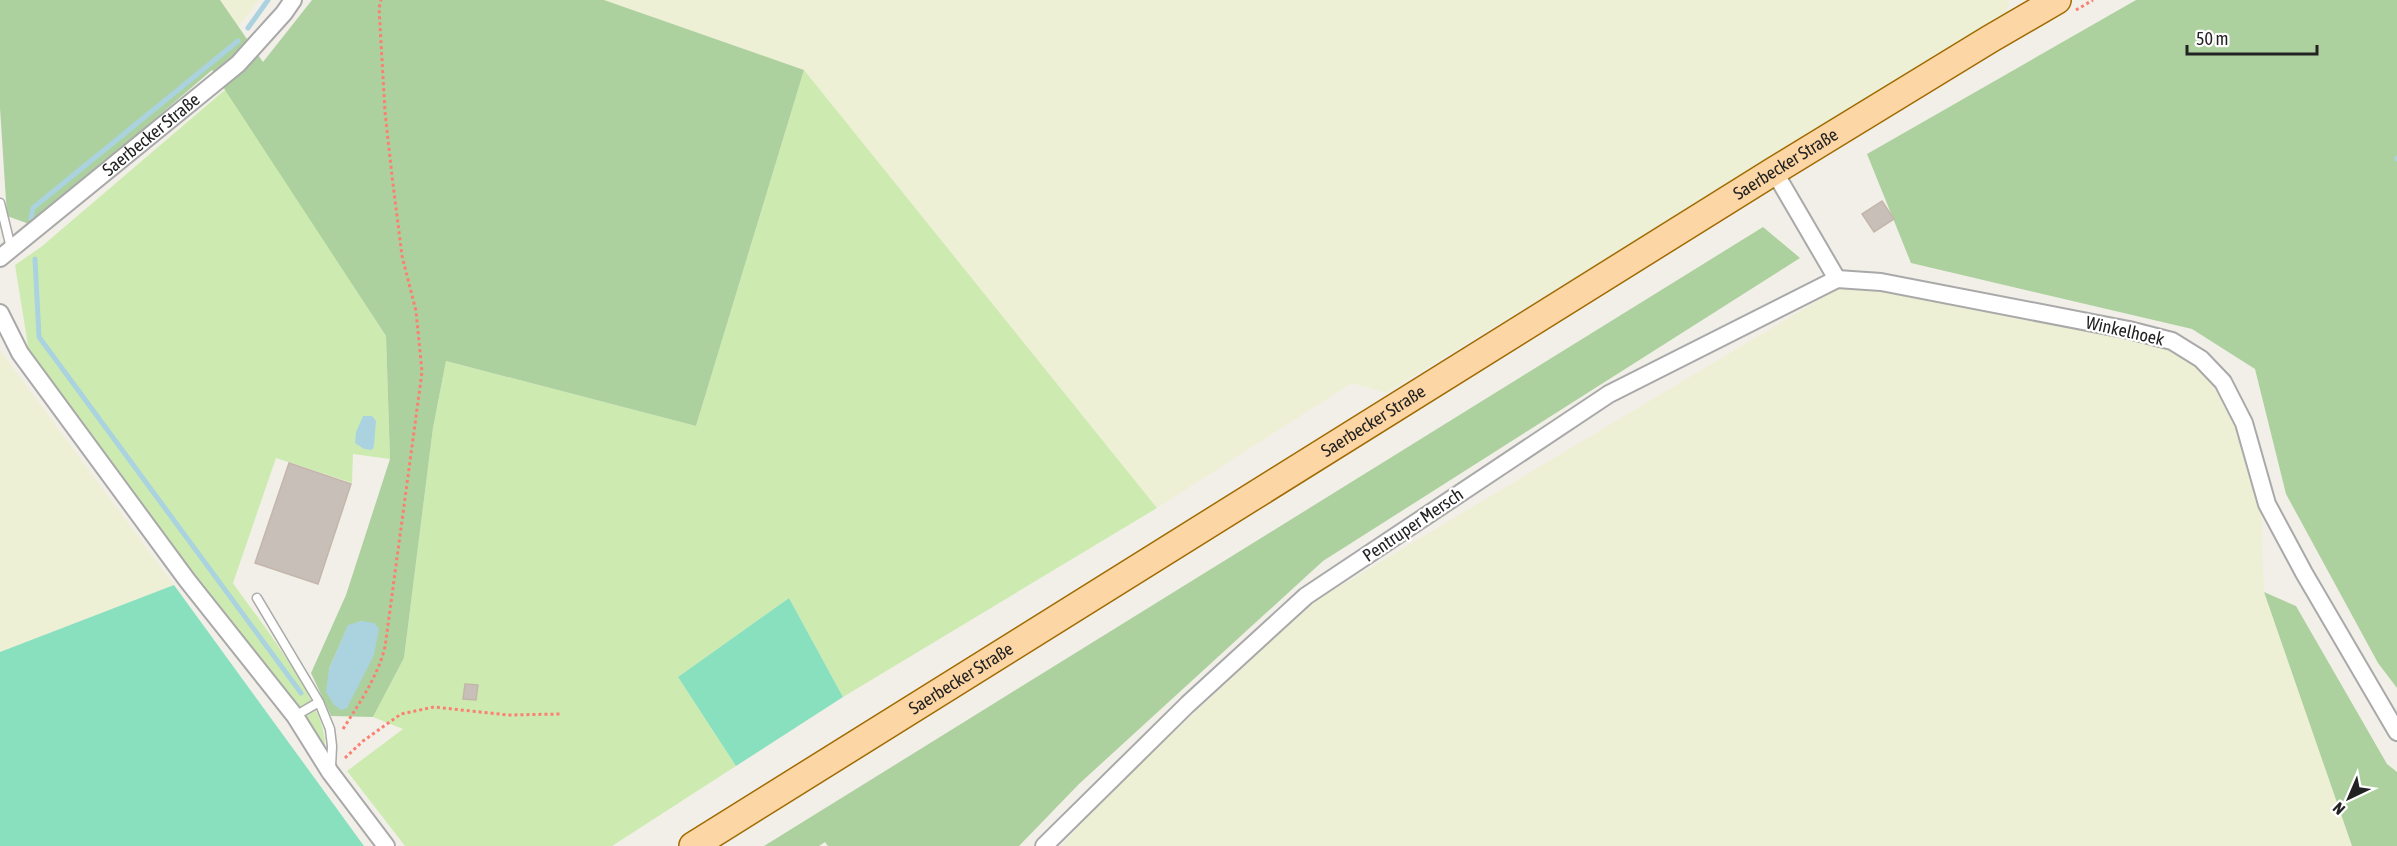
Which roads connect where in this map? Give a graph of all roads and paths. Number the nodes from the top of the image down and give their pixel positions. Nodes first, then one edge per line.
1 (293, 0) edge
2 (381, 0) edge
3 (2057, 0) edge
4 (1779, 179) junction
5 (0, 202) edge
6 (6, 253) edge
7 (1837, 279) junction
8 (0, 313) edge
9 (256, 598) dead end
10 (319, 702) junction
11 (561, 714) dead end
12 (295, 716) junction
13 (2397, 732) edge
14 (332, 746) junction
15 (330, 772) junction
16 (386, 846) edge
17 (693, 846) edge
18 (1044, 846) edge

1 - 6 street, Saerbecker Straße
2 - 14 path
3 - 4 main road, Saerbecker Straße
4 - 7 street
4 - 17 main road, Saerbecker Straße
5 - 6 lane
7 - 13 street, Winkelhoek
7 - 18 street, Pentruper Mersch
8 - 12 street
9 - 10 lane
10 - 12 lane
10 - 14 lane
11 - 15 path
12 - 15 street
14 - 15 lane
15 - 16 street

